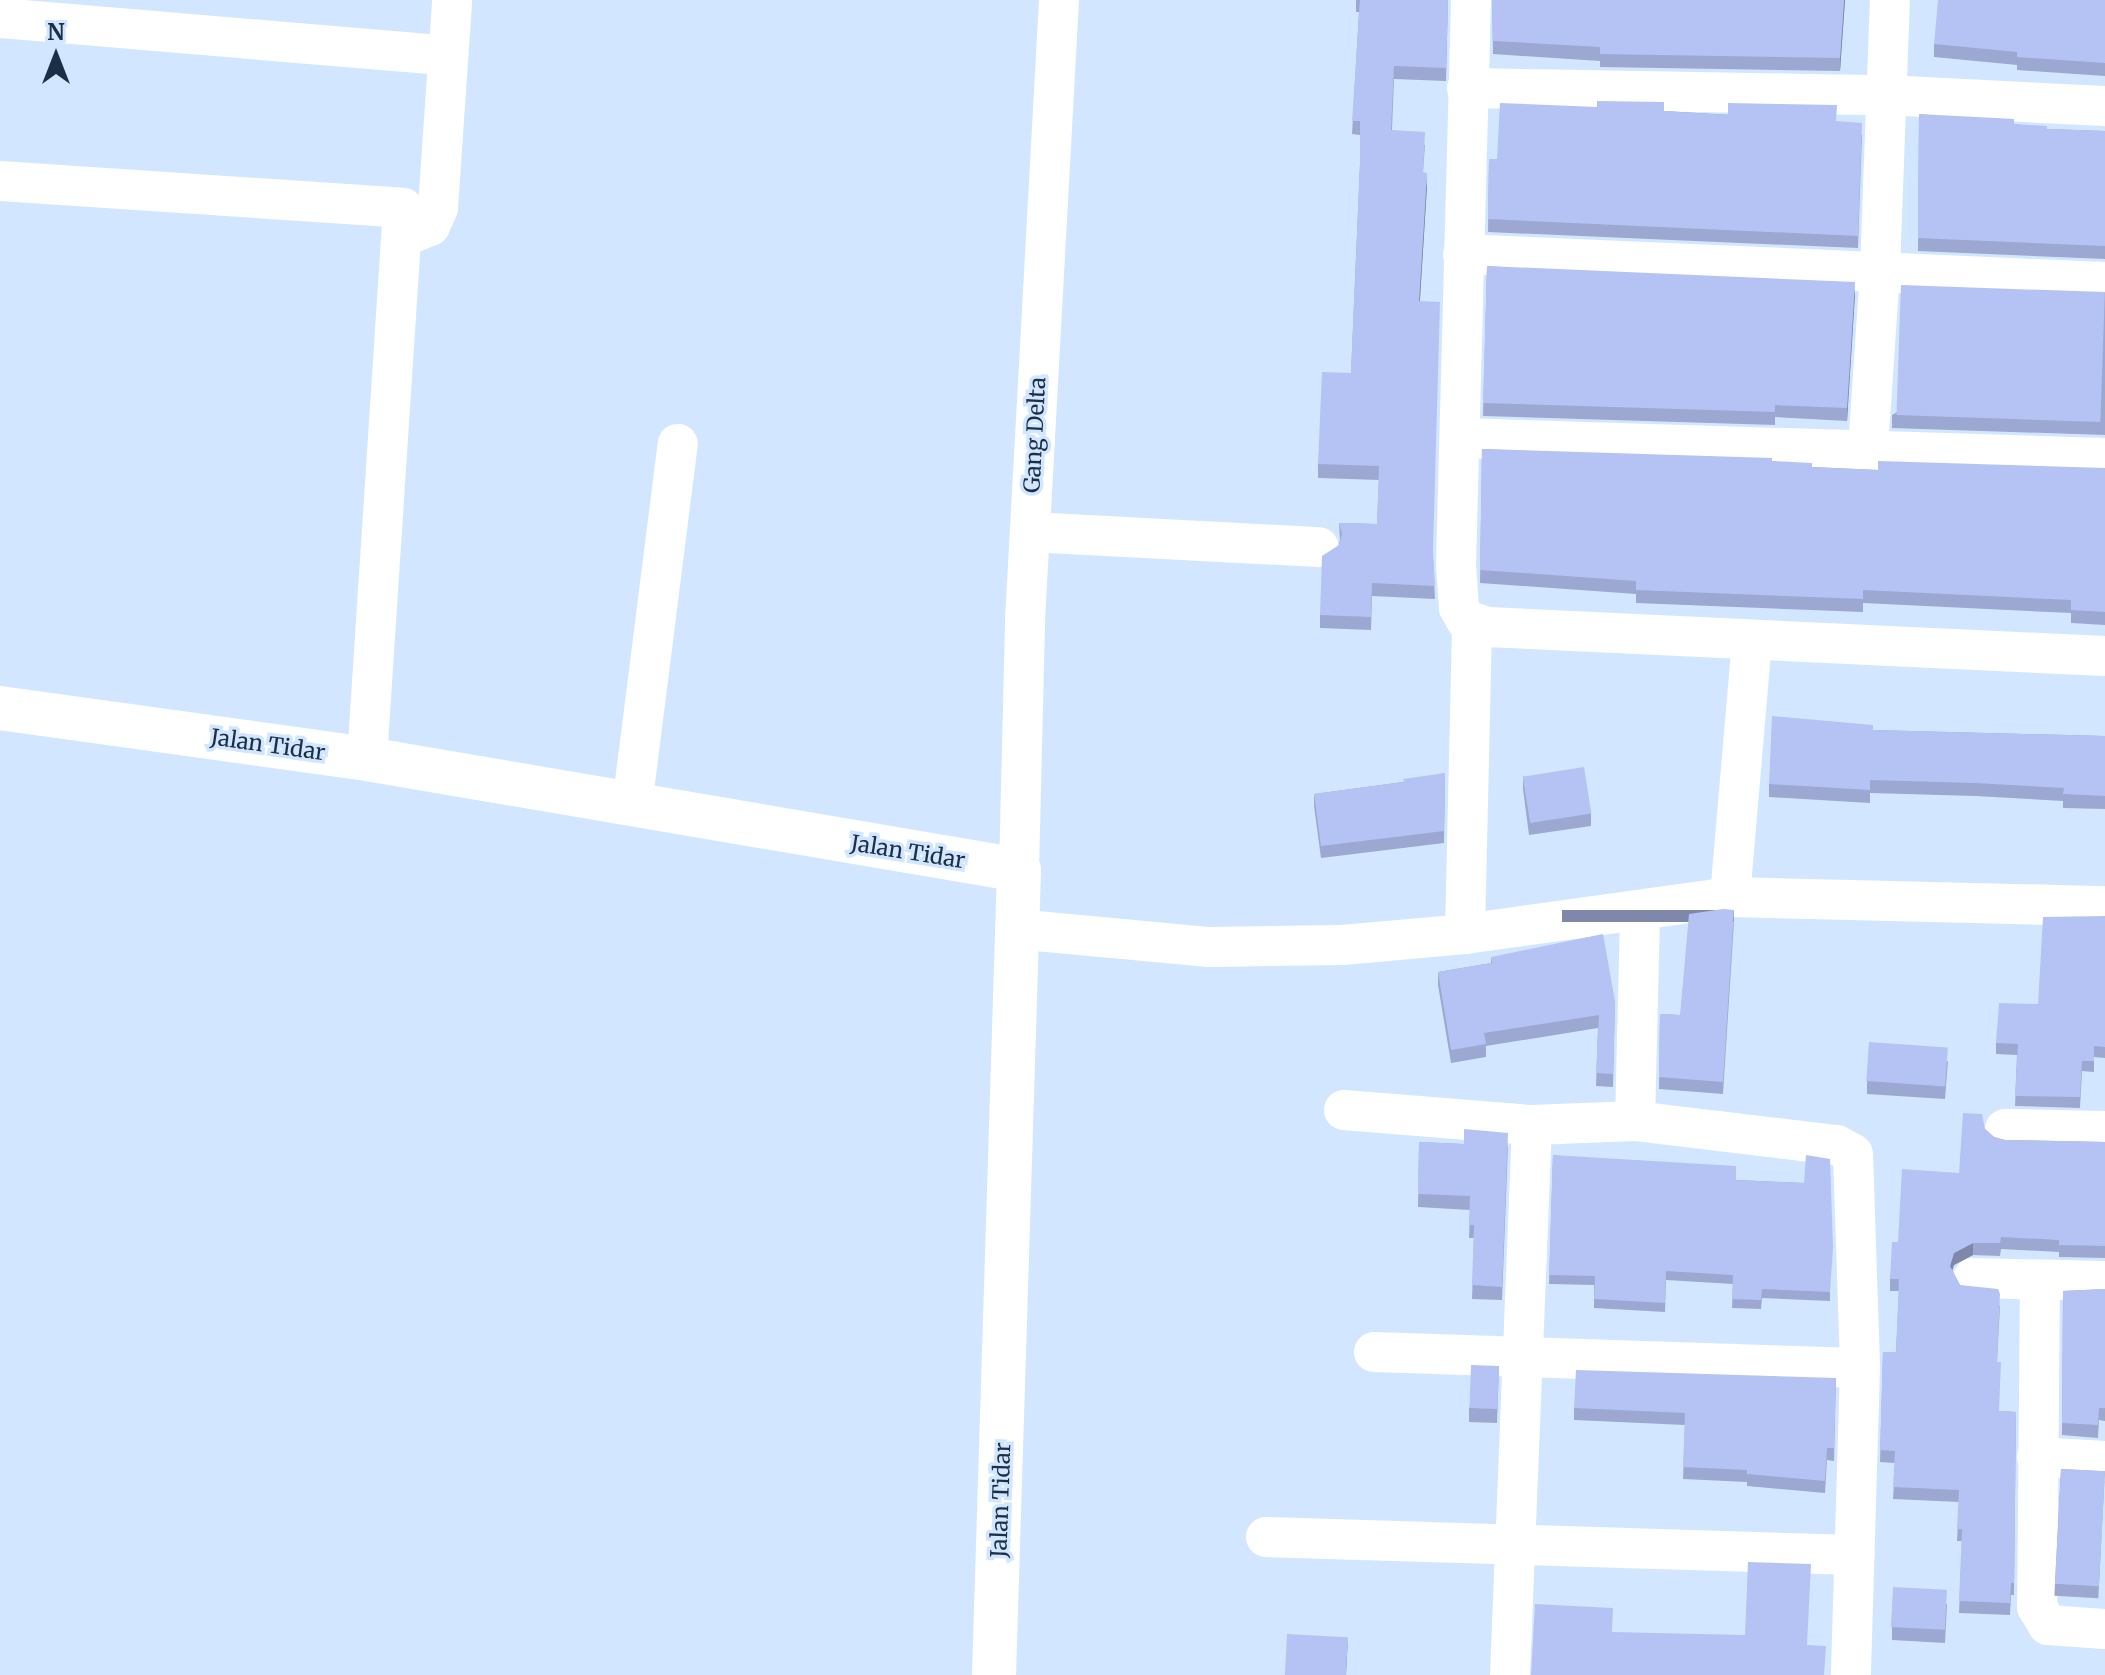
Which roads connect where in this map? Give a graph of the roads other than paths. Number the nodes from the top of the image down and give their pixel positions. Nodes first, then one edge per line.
1 (452, 0) edge
2 (1059, 0) edge
3 (1471, 0) edge
4 (1890, 0) edge
5 (0, 18) edge
6 (448, 56) junction
7 (1467, 88) junction
8 (1885, 95) junction
9 (2105, 106) edge
10 (0, 181) edge
11 (403, 208) junction
12 (1463, 254) junction
13 (1880, 270) junction
14 (2105, 282) edge
15 (1460, 438) junction
16 (678, 444) dead end
17 (1868, 448) junction
18 (2105, 458) edge
19 (1030, 532) junction
20 (1319, 547) dead end
21 (1472, 625) junction
22 (1752, 641) junction
23 (2105, 656) edge
24 (0, 708) edge
25 (367, 759) junction
26 (632, 806) junction
27 (1019, 870) junction
28 (1730, 897) junction
29 (2105, 906) edge
30 (1640, 911) junction
31 (1015, 929) junction
32 (1465, 934) junction
33 (1344, 1110) dead end
34 (1635, 1121) junction
35 (1532, 1125) junction
36 (2005, 1129) dead end
37 (2105, 1131) edge
38 (1973, 1278) dead end
39 (2040, 1281) junction
40 (2105, 1281) edge
41 (1374, 1352) dead end
42 (1523, 1357) junction
43 (1860, 1368) junction
44 (2037, 1457) junction
45 (2105, 1461) edge
46 (1266, 1537) dead end
47 (1517, 1545) junction
48 (1855, 1555) junction
49 (2105, 1629) edge
50 (994, 1675) edge
51 (1510, 1675) edge
52 (1851, 1675) edge

1 - 6 street
2 - 19 street, Gang Delta
3 - 7 street
4 - 8 street
5 - 6 street
6 - 11 street
7 - 8 street
7 - 12 street
8 - 9 street
8 - 13 street
10 - 11 street
11 - 25 street
12 - 13 street
12 - 15 street
13 - 14 street
13 - 17 street
15 - 17 street
15 - 21 street
16 - 26 street
17 - 18 street
19 - 20 street
19 - 27 street, Gang Delta
21 - 22 street
21 - 32 street
22 - 23 street
22 - 28 street
24 - 25 main road, Jalan Tidar
25 - 26 main road, Jalan Tidar
26 - 27 main road, Jalan Tidar
27 - 31 main road, Jalan Tidar
28 - 29 street
28 - 30 street
30 - 32 street
30 - 34 street
31 - 32 street
31 - 50 main road, Jalan Tidar
33 - 35 street
34 - 35 street
34 - 43 street
35 - 42 street
36 - 37 street
38 - 39 street
39 - 40 street
39 - 44 street
41 - 42 street
42 - 43 street
42 - 47 street
43 - 48 street
44 - 45 street
44 - 49 street
46 - 47 street
47 - 48 street
47 - 51 street
48 - 52 street

